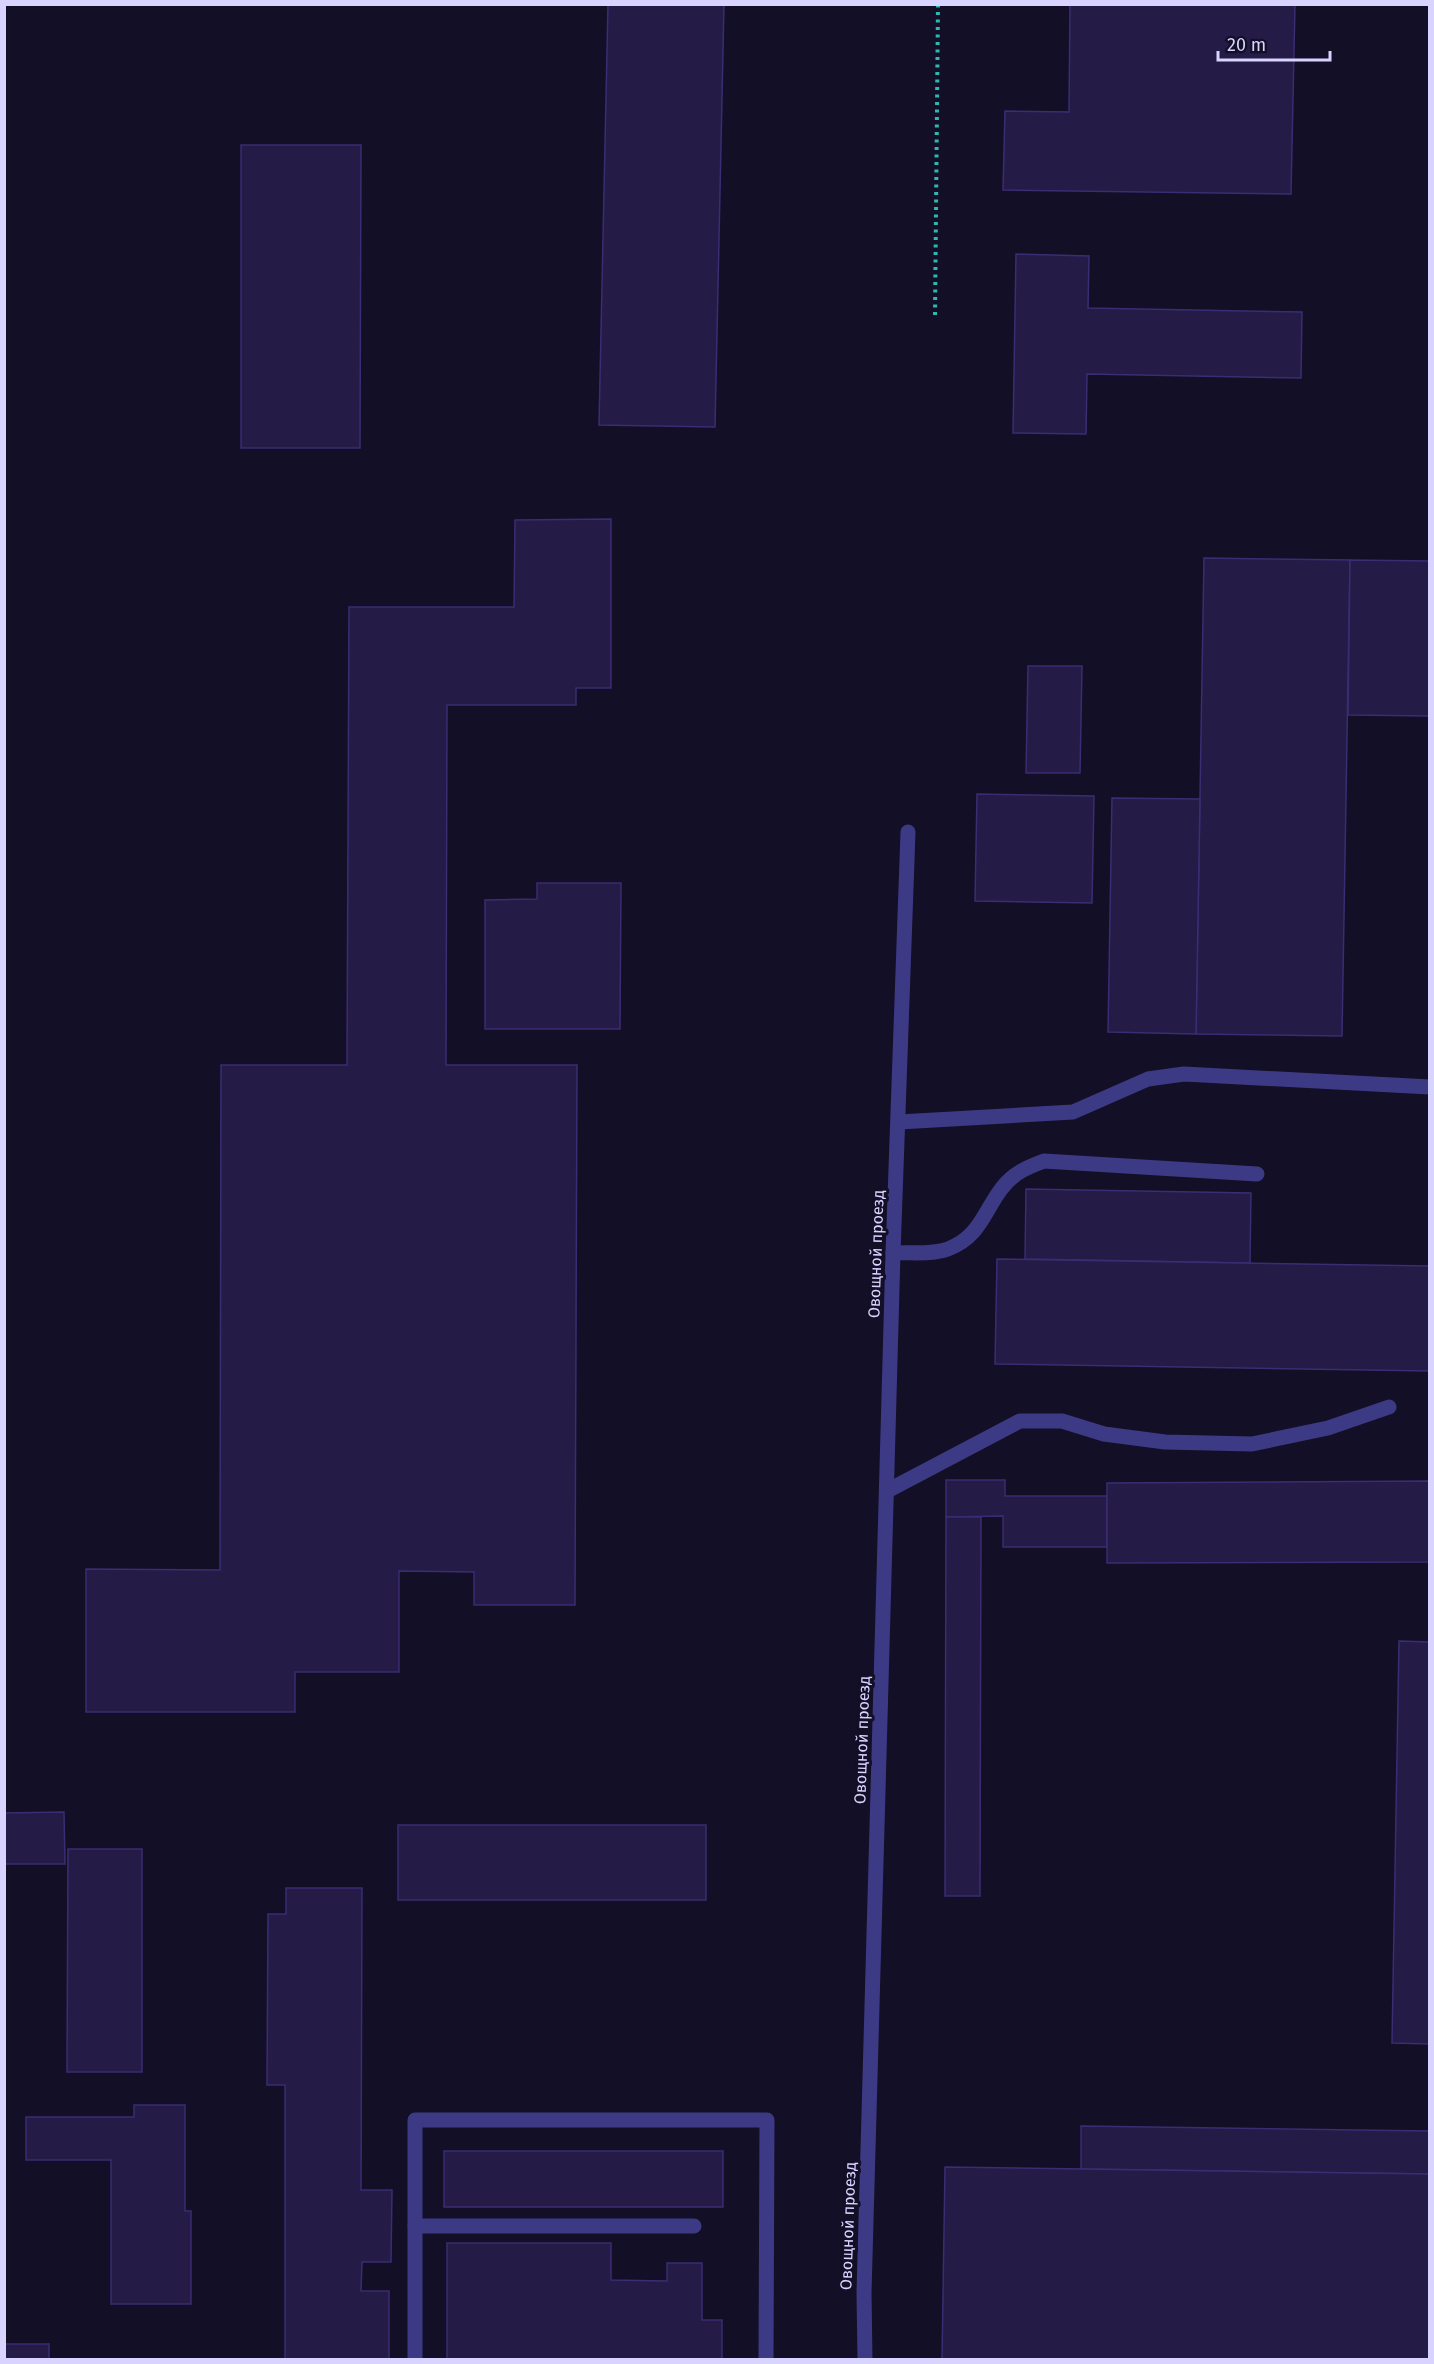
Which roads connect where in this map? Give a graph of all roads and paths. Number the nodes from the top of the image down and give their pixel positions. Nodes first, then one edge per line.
1 (938, 4) edge
2 (935, 315) dead end
3 (908, 832) dead end
4 (1430, 1086) edge
5 (899, 1122) junction
6 (1257, 1174) dead end
7 (893, 1253) junction
8 (1389, 1407) dead end
9 (887, 1491) junction
10 (415, 2226) junction
11 (694, 2226) dead end
12 (415, 2360) edge
13 (766, 2360) edge
14 (865, 2360) edge

1 - 2 path
3 - 5 street, Овощной проезд
4 - 5 street
5 - 7 street, Овощной проезд
6 - 7 street
7 - 9 street, Овощной проезд
8 - 9 street
9 - 14 street, Овощной проезд
10 - 11 street
10 - 12 street
10 - 13 street

